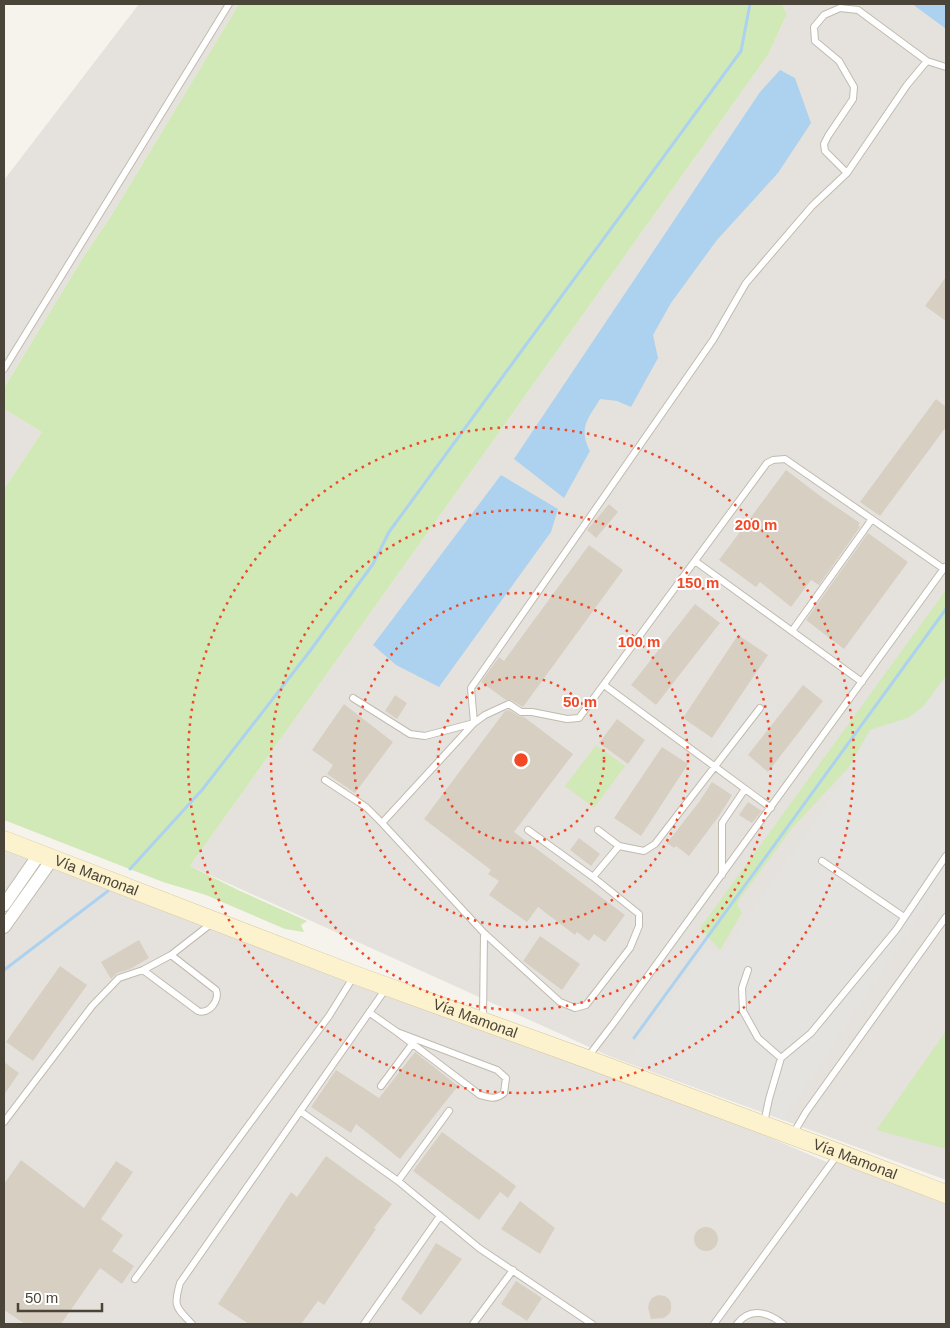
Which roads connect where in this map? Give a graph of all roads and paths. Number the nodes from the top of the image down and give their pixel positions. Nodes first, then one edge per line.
1 (229, 4) edge
2 (927, 61) junction
3 (946, 67) edge
4 (847, 173) junction
5 (4, 368) edge
6 (872, 519) junction
7 (695, 561) junction
8 (945, 567) edge
9 (792, 632) junction
10 (862, 682) junction
11 (604, 684) junction
12 (352, 698) dead end
13 (760, 708) dead end
14 (474, 723) junction
15 (714, 767) junction
16 (325, 780) dead end
17 (745, 789) junction
18 (771, 808) junction
19 (382, 823) junction
20 (528, 830) dead end
21 (598, 830) dead end
22 (4, 840) edge
23 (619, 846) junction
24 (46, 855) junction
25 (946, 856) edge
26 (822, 861) dead end
27 (722, 875) junction
28 (593, 877) junction
29 (4, 905) edge
30 (946, 917) edge
31 (904, 918) junction
32 (215, 920) junction
33 (4, 927) edge
34 (484, 933) junction
35 (171, 955) junction
36 (143, 970) junction
37 (748, 970) dead end
38 (355, 975) junction
39 (387, 987) junction
40 (370, 1013) junction
41 (483, 1021) junction
42 (397, 1032) junction
43 (413, 1043) junction
44 (586, 1058) junction
45 (781, 1058) junction
46 (380, 1086) dead end
47 (300, 1111) junction
48 (449, 1112) dead end
49 (4, 1122) edge
50 (764, 1124) junction
51 (792, 1135) junction
52 (839, 1152) junction
53 (398, 1181) junction
54 (946, 1194) edge
55 (440, 1216) junction
56 (513, 1270) junction
57 (135, 1278) dead end
58 (192, 1324) edge
59 (364, 1324) edge
60 (473, 1324) edge
61 (592, 1324) edge
62 (714, 1324) edge
63 (737, 1324) edge
64 (782, 1324) edge

1 - 5 lane
2 - 3 lane
2 - 4 lane
2 - 4 lane
4 - 14 lane
6 - 7 lane
6 - 8 lane
6 - 9 lane
7 - 9 lane
7 - 11 lane
8 - 10 lane
9 - 10 lane
10 - 18 lane
11 - 14 lane
11 - 15 lane
12 - 14 lane
13 - 15 lane
14 - 19 lane
15 - 17 lane
15 - 23 lane
16 - 19 lane
17 - 18 lane
17 - 27 lane
18 - 27 lane
19 - 34 lane
20 - 28 lane
21 - 23 lane
22 - 24 street, Vía Mamonal
23 - 28 lane
24 - 29 street
24 - 32 street, Vía Mamonal
24 - 33 street
25 - 31 lane
26 - 31 lane
27 - 44 lane
28 - 34 lane
30 - 51 lane
31 - 45 lane
32 - 35 lane
32 - 38 street, Vía Mamonal
34 - 41 lane
35 - 36 lane
35 - 36 lane
36 - 49 lane
37 - 45 lane
38 - 39 street, Vía Mamonal
38 - 57 lane
39 - 40 lane
39 - 41 street, Vía Mamonal
40 - 42 lane
40 - 47 lane
41 - 44 street, Vía Mamonal
42 - 43 lane
42 - 43 lane
43 - 46 lane
44 - 50 street, Vía Mamonal
45 - 50 lane
47 - 53 lane
47 - 58 lane
48 - 53 lane
50 - 51 street, Vía Mamonal
51 - 52 street, Vía Mamonal
52 - 54 street, Vía Mamonal
52 - 62 lane
53 - 55 lane
55 - 56 lane
55 - 59 lane
56 - 60 lane
56 - 61 lane
63 - 64 lane

